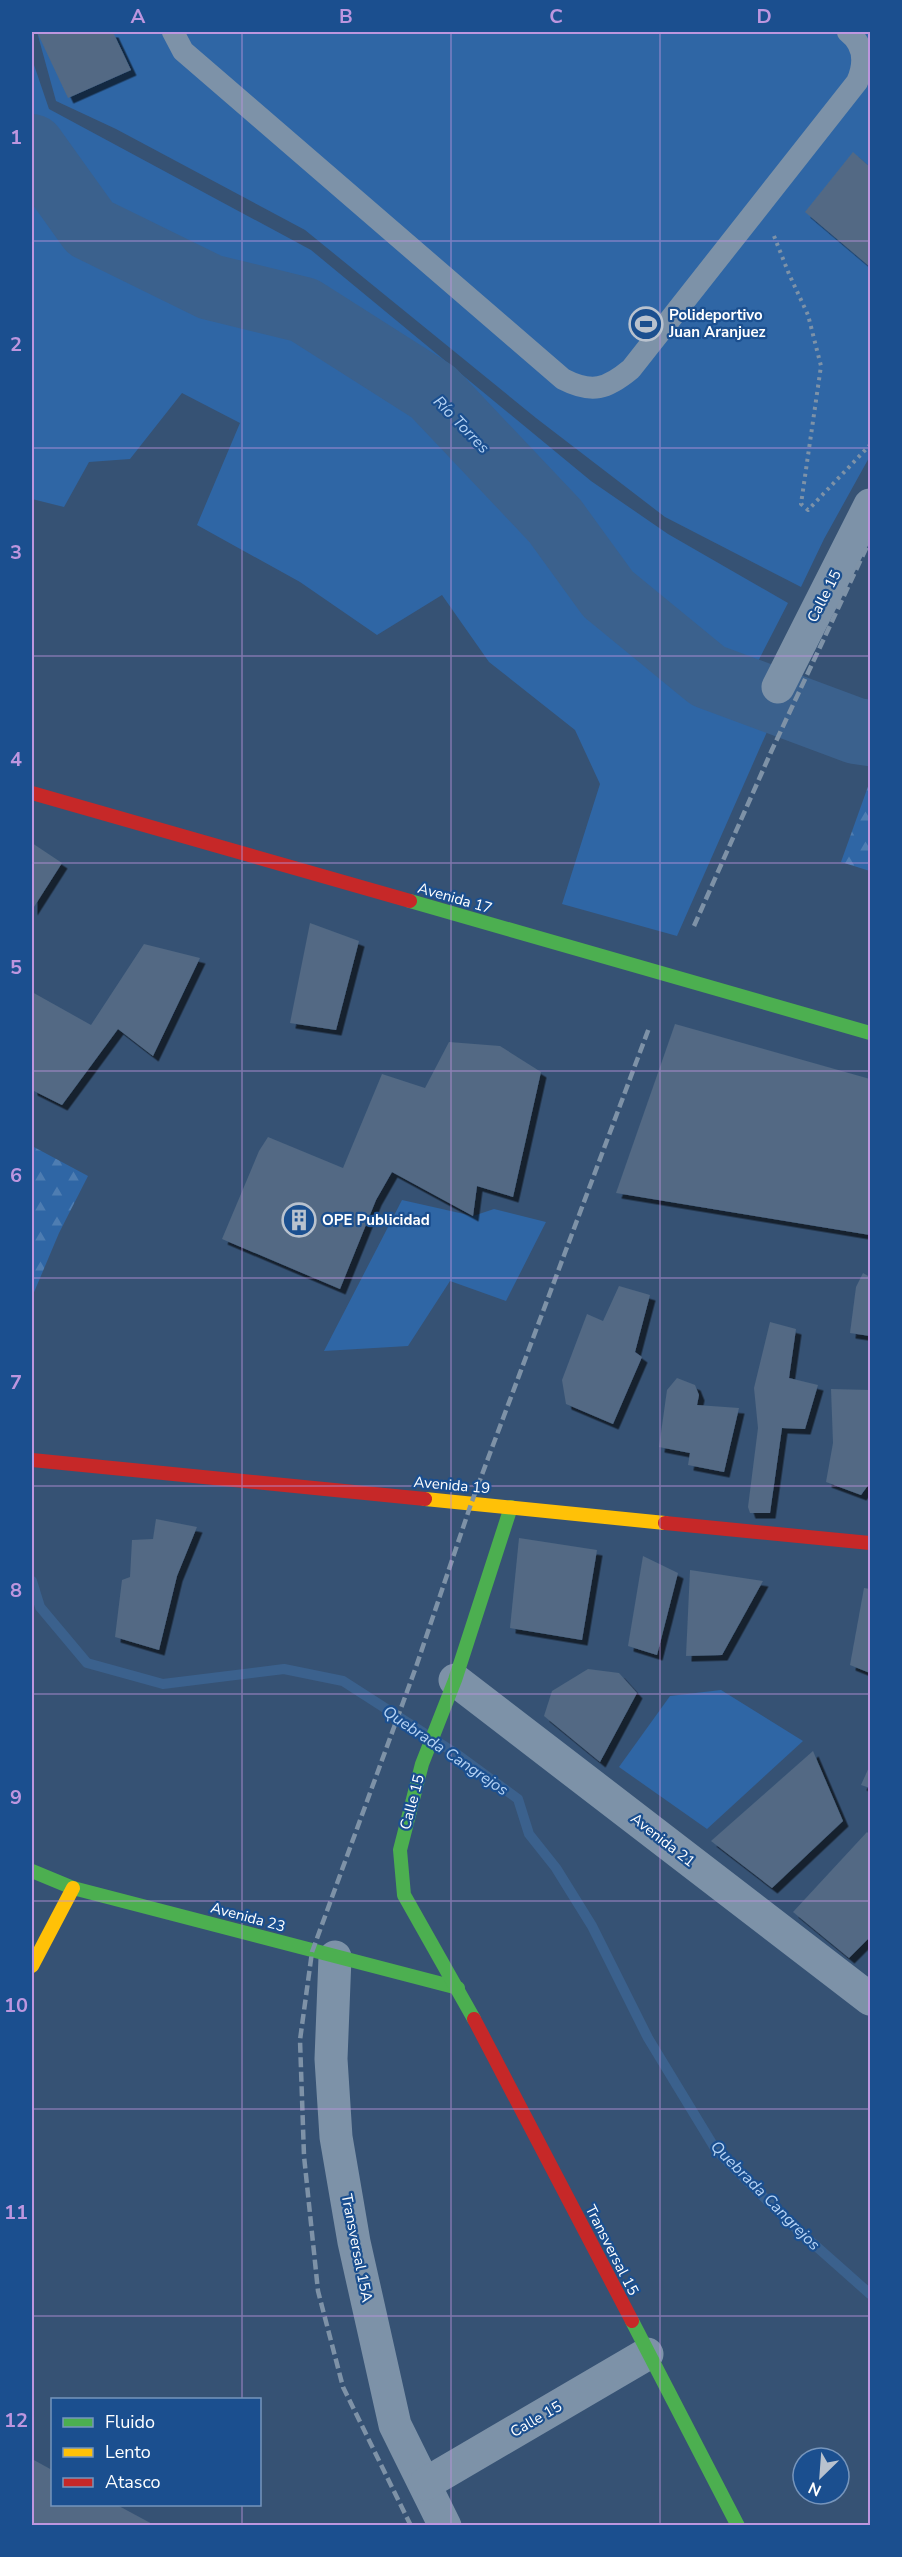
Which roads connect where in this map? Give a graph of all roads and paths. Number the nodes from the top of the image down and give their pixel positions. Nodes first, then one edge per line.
1 (173, 32) edge
2 (848, 32) edge
3 (762, 204) junction
4 (870, 445) edge
5 (870, 505) edge
6 (778, 687) dead end
7 (32, 793) edge
8 (870, 1033) edge
9 (32, 1460) edge
10 (511, 1507) junction
11 (870, 1543) edge
12 (454, 1683) junction
13 (32, 1870) edge
14 (73, 1888) junction
15 (335, 1958) junction
16 (32, 1966) edge
17 (458, 1989) junction
18 (870, 1999) edge
19 (647, 2354) junction
20 (425, 2484) junction
21 (445, 2526) edge
22 (738, 2526) edge

1 - 3 lane
2 - 3 lane
3 - 4 path
5 - 6 street, Calle 15
7 - 8 street, Avenida 17
9 - 10 street, Avenida 19
10 - 11 street, Avenida 19
10 - 12 street, Calle 15
12 - 17 street, Calle 15
12 - 18 street, Avenida 21
13 - 14 street, Avenida 23
14 - 15 street, Avenida 23
14 - 16 street
15 - 17 street, Avenida 23
15 - 20 street, Transversal 15A
17 - 19 street, Transversal 15
19 - 20 street, Calle 15
19 - 22 street, Transversal 15
20 - 21 street, Transversal 15A

